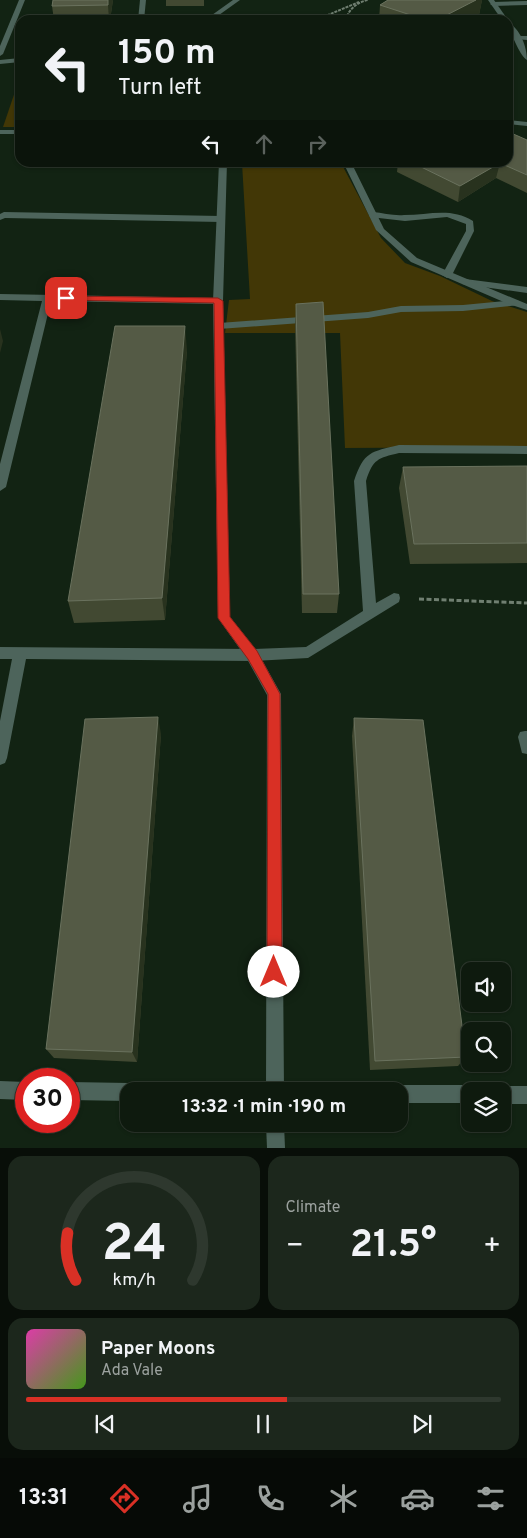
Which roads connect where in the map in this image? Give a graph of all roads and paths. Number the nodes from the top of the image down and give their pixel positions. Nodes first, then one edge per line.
1 (22, 0) edge
2 (143, 0) edge
3 (237, 0) edge
4 (368, 0) edge
5 (359, 2) junction
6 (492, 2) edge
7 (527, 3) edge
8 (16, 15) edge
9 (142, 15) edge
10 (215, 15) edge
11 (328, 15) edge
12 (347, 15) edge
13 (501, 15) edge
14 (15, 17) edge
15 (513, 31) edge
16 (513, 38) edge
17 (518, 38) junction
18 (527, 38) edge
19 (0, 54) edge
20 (527, 58) edge
21 (15, 60) edge
22 (0, 62) edge
23 (513, 123) edge
24 (527, 124) edge
25 (0, 132) edge
26 (15, 132) edge
27 (223, 167) edge
28 (349, 167) edge
29 (373, 215) junction
30 (0, 217) edge
31 (221, 219) junction
32 (447, 275) junction
33 (465, 282) junction
34 (527, 290) edge
35 (0, 297) edge
36 (47, 298) junction
37 (218, 301) junction
38 (516, 304) junction
39 (527, 307) edge
40 (219, 326) junction
41 (527, 450) edge
42 (0, 487) edge
43 (394, 598) joint
44 (527, 603) edge
45 (370, 613) junction
46 (0, 653) edge
47 (20, 653) junction
48 (252, 655) junction
49 (0, 758) edge
50 (275, 1082) edge
51 (0, 1090) edge
52 (15, 1091) edge
53 (80, 1091) edge
54 (120, 1092) edge
55 (408, 1094) edge
56 (461, 1094) edge
57 (511, 1095) edge
58 (527, 1095) edge
59 (275, 1132) edge
60 (276, 1148) edge

1 - 8 street
2 - 9 street
3 - 10 street
4 - 5 path
5 - 11 path
5 - 12 path
6 - 7 street
6 - 13 street
14 - 19 street
15 - 17 street
16 - 17 street
17 - 18 street
17 - 20 street
21 - 22 street
23 - 24 street
25 - 26 street
27 - 31 street
28 - 29 street
29 - 32 street
29 - 32 street
30 - 31 street
31 - 37 street
32 - 33 street
33 - 34 street
33 - 38 street
35 - 36 street
36 - 37 street
36 - 42 street
37 - 40 street
38 - 39 street
38 - 40 street
40 - 48 street
41 - 45 street
43 - 44 path
43 - 45 street
45 - 48 street
46 - 47 street
47 - 48 street
47 - 49 street
48 - 50 street
51 - 52 street
53 - 54 street
55 - 56 street
57 - 58 street
59 - 60 street

